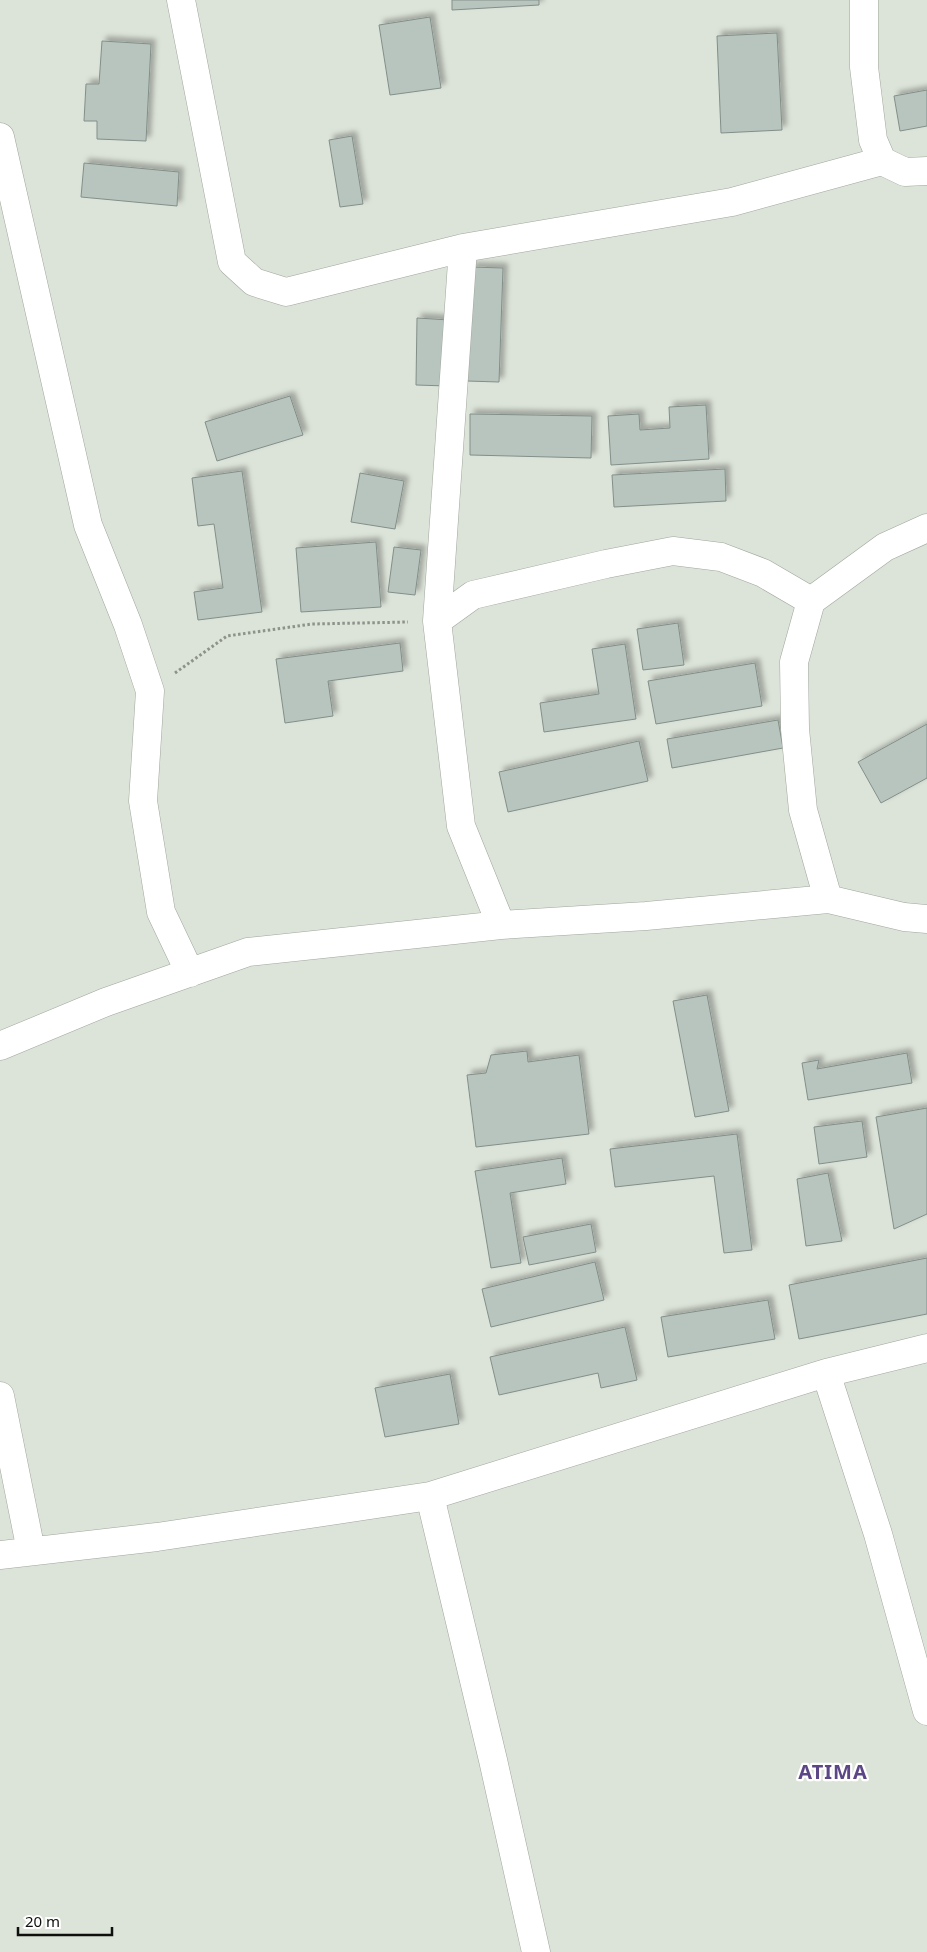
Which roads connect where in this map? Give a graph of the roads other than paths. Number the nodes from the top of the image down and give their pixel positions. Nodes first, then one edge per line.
1 (181, 0) edge
2 (864, 0) edge
3 (0, 137) edge
4 (882, 161) junction
5 (927, 171) edge
6 (463, 248) junction
7 (927, 528) edge
8 (811, 601) junction
9 (437, 621) junction
10 (828, 900) junction
11 (927, 919) edge
12 (501, 925) junction
13 (190, 973) junction
14 (0, 1046) edge
15 (927, 1348) edge
16 (826, 1373) junction
17 (0, 1396) edge
18 (430, 1496) junction
19 (31, 1551) junction
20 (0, 1555) edge
21 (927, 1711) edge
22 (536, 1952) edge

1 - 6 street
2 - 4 street
3 - 13 street
4 - 5 street
4 - 6 street
6 - 9 street
7 - 8 street
8 - 9 street
8 - 10 street
9 - 12 street
10 - 11 street
10 - 12 street
12 - 13 street
13 - 14 street
15 - 16 street
16 - 18 street
16 - 21 street
17 - 19 street
18 - 19 street
18 - 22 street
19 - 20 street

